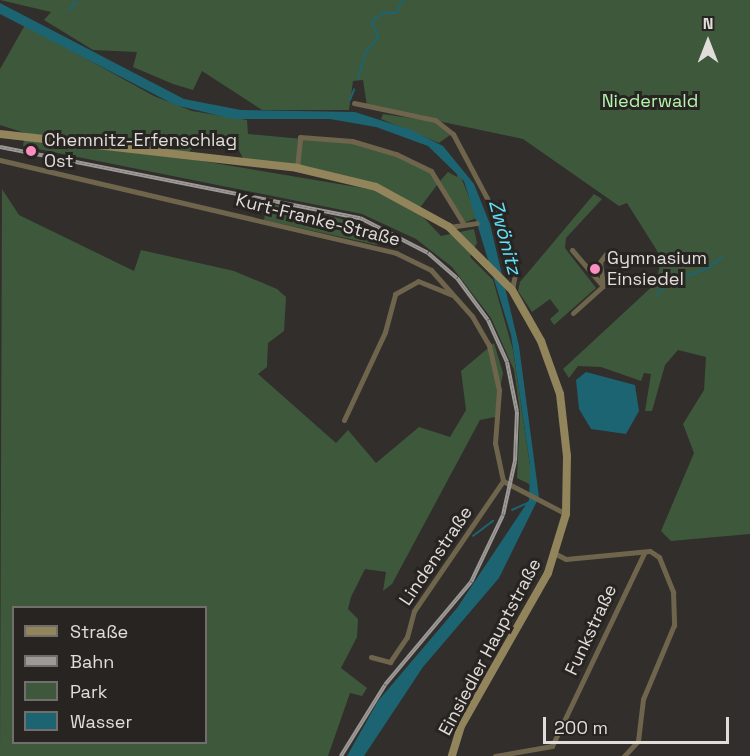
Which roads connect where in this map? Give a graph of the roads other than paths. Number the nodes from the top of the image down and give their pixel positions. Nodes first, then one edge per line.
1 (354, 103) dead end
2 (0, 134) edge
3 (0, 160) edge
4 (297, 168) junction
5 (463, 223) junction
6 (477, 223) dead end
7 (449, 227) junction
8 (572, 250) dead end
9 (605, 255) dead end
10 (603, 286) junction
11 (512, 290) junction
12 (454, 296) junction
13 (573, 313) dead end
14 (344, 420) dead end
15 (503, 481) junction
16 (566, 514) junction
17 (644, 553) junction
18 (556, 554) junction
19 (370, 657) dead end
20 (452, 756) edge
21 (495, 756) edge
22 (624, 756) edge

1 - 11 street
2 - 4 main road, Einsiedler Hauptstraße
3 - 12 street, Kurt-Franke-Straße
4 - 5 street
4 - 7 main road, Einsiedler Hauptstraße
5 - 6 street
5 - 7 street
7 - 11 main road, Einsiedler Hauptstraße
8 - 10 street
9 - 10 street
10 - 13 street
11 - 16 main road, Einsiedler Hauptstraße
12 - 14 street
12 - 15 street, Kurt-Franke-Straße
15 - 16 street
15 - 19 street, Lindenstraße
16 - 18 main road, Einsiedler Hauptstraße
17 - 18 street, Funkstraße
17 - 21 street, Funkstraße
17 - 22 street
18 - 20 main road, Einsiedler Hauptstraße

